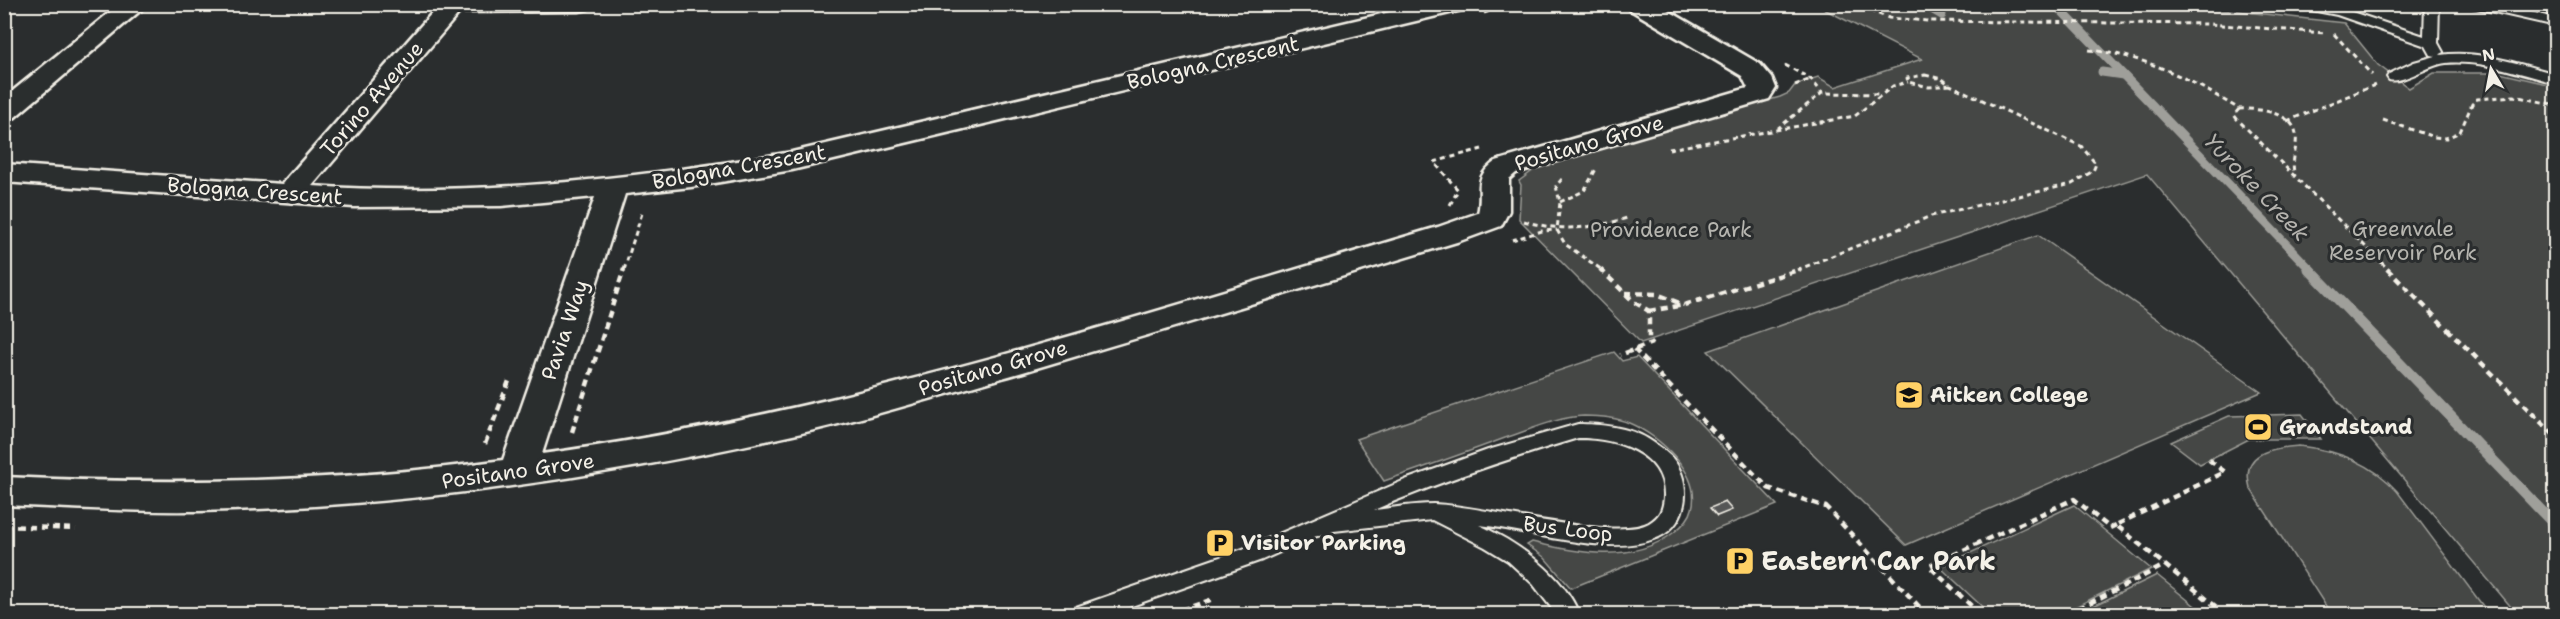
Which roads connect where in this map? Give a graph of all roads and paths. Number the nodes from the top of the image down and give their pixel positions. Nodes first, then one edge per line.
1 (136, 4) edge
2 (579, 4) edge
3 (1458, 4) edge
4 (1638, 4) edge
5 (1853, 4) edge
6 (2301, 4) edge
7 (2432, 4) edge
8 (2477, 4) edge
9 (454, 5) edge
10 (1418, 9) edge
11 (2556, 22) edge
12 (2334, 34) junction
13 (2341, 35) dead end
14 (2431, 43) junction
15 (2089, 50) dead end
16 (2443, 60) junction
17 (2394, 77) joint
18 (2556, 79) edge
19 (1908, 82) junction
20 (1795, 85) dead end
21 (1950, 85) junction
22 (2373, 85) junction
23 (1822, 93) junction
24 (1881, 94) junction
25 (2556, 105) edge
26 (2239, 109) junction
27 (4, 112) edge
28 (2383, 120) dead end
29 (2287, 121) junction
30 (1771, 131) junction
31 (1659, 151) dead end
32 (1434, 162) dead end
33 (1590, 168) dead end
34 (4, 174) edge
35 (1570, 174) dead end
36 (2297, 178) junction
37 (612, 188) junction
38 (290, 193) junction
39 (1452, 200) dead end
40 (645, 202) dead end
41 (1560, 202) junction
42 (1494, 213) junction
43 (1627, 219) dead end
44 (1557, 230) junction
45 (1533, 234) dead end
46 (1624, 293) junction
47 (1684, 305) junction
48 (1648, 311) junction
49 (1634, 349) junction
50 (1620, 355) dead end
51 (570, 437) dead end
52 (2556, 437) edge
53 (2209, 460) dead end
54 (517, 473) junction
55 (4, 491) edge
56 (1432, 512) junction
57 (2116, 525) junction
58 (1314, 528) junction
59 (2165, 565) junction
60 (1084, 615) edge
61 (1568, 615) edge
62 (1926, 615) edge
63 (1980, 615) edge
64 (2068, 615) edge
65 (2225, 615) edge

1 - 27 street
2 - 9 street
3 - 10 street, Bologna Crescent
4 - 42 street, Positano Grove
5 - 12 path
6 - 14 lane
7 - 14 lane
8 - 11 lane
9 - 38 street, Torino Avenue
10 - 37 street, Bologna Crescent
12 - 13 path
12 - 22 path
14 - 16 lane
15 - 26 path
16 - 17 lane
16 - 18 lane
17 - 22 path
19 - 21 path
19 - 21 path
19 - 24 path
20 - 23 path
21 - 47 path
22 - 29 path
23 - 24 path
23 - 30 path
24 - 30 path
25 - 28 path
26 - 29 path
26 - 36 path
29 - 36 path
30 - 31 path
32 - 39 path
33 - 41 path
34 - 38 street, Bologna Crescent
35 - 41 path
36 - 52 path
37 - 38 street, Bologna Crescent
37 - 54 street, Pavia Way
40 - 51 path
41 - 44 path
42 - 44 path
42 - 54 street, Positano Grove
43 - 44 path
44 - 45 path
44 - 46 path
46 - 47 path
46 - 48 path
47 - 48 path
48 - 49 path
49 - 50 path
49 - 62 path
53 - 57 path
54 - 55 street, Positano Grove
56 - 58 lane, Bus Loop
56 - 58 lane, Bus Loop
56 - 61 lane
57 - 59 path
57 - 63 path
58 - 60 lane
59 - 64 path
59 - 65 path

